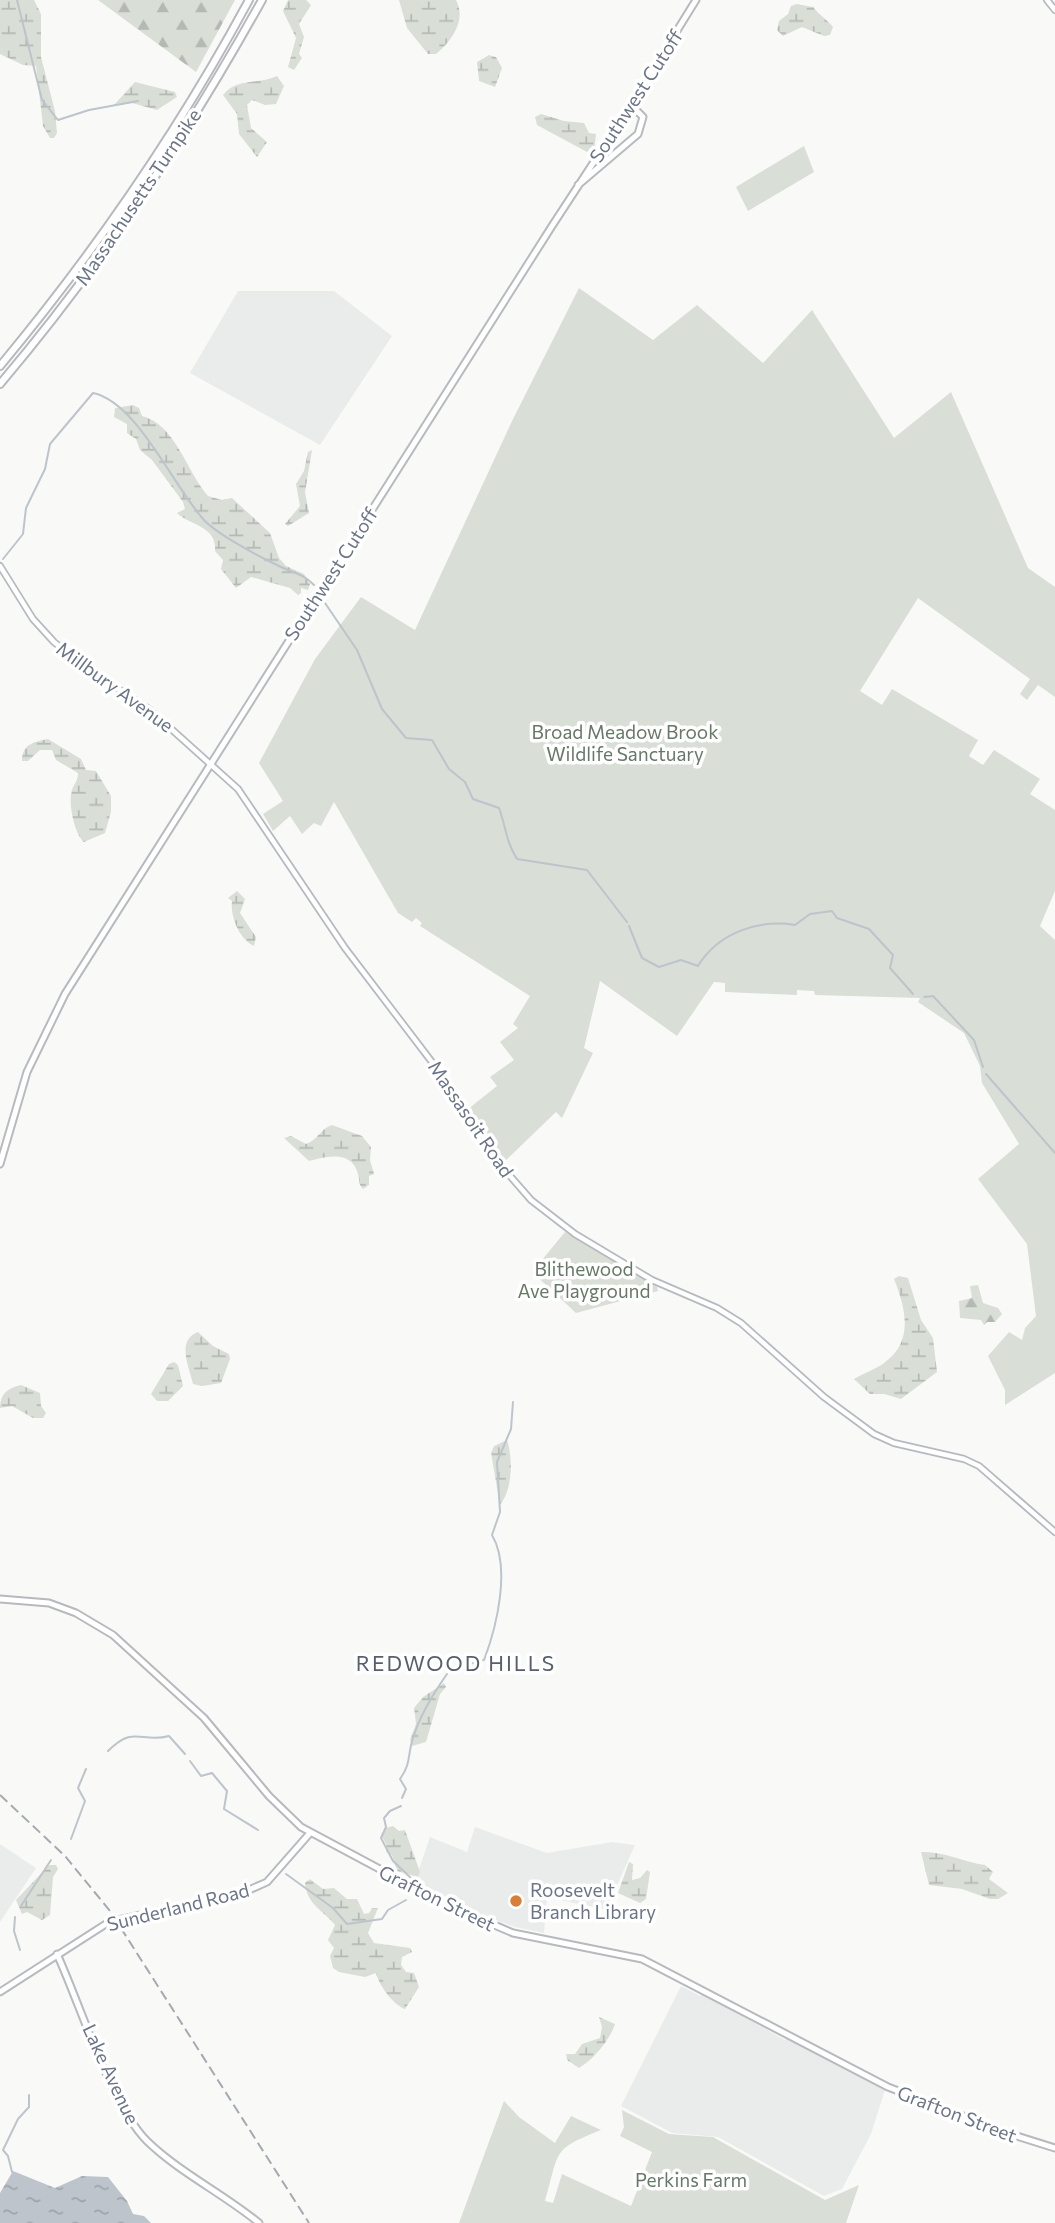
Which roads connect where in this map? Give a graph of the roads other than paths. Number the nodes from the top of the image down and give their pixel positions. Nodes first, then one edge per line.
1 (249, 0) edge
2 (262, 0) edge
3 (696, 0) edge
4 (1047, 0) edge
5 (1055, 10) edge
6 (631, 104) junction
7 (578, 185) junction
8 (0, 366) edge
9 (0, 384) edge
10 (0, 566) edge
11 (184, 739) joint
12 (212, 762) junction
13 (0, 1164) edge
14 (1055, 1532) edge
15 (0, 1599) edge
16 (310, 1833) junction
17 (57, 1954) junction
18 (0, 1992) edge
19 (1055, 2147) edge
20 (259, 2223) edge

1 - 8 highway, Massachusetts Turnpike
2 - 9 highway, Massachusetts Turnpike
3 - 6 main road, Southwest Cutoff
4 - 5 main road
6 - 7 main road, Southwest Cutoff
6 - 7 main road
7 - 12 main road, Southwest Cutoff
10 - 11 main road, Millbury Avenue
11 - 12 main road, Massasoit Road
12 - 13 main road, Southwest Cutoff
12 - 14 main road, Massasoit Road
15 - 16 main road, Grafton Street
16 - 17 main road, Sunderland Road
16 - 19 main road, Grafton Street
17 - 18 main road, Sunderland Road
17 - 20 main road, Lake Avenue

